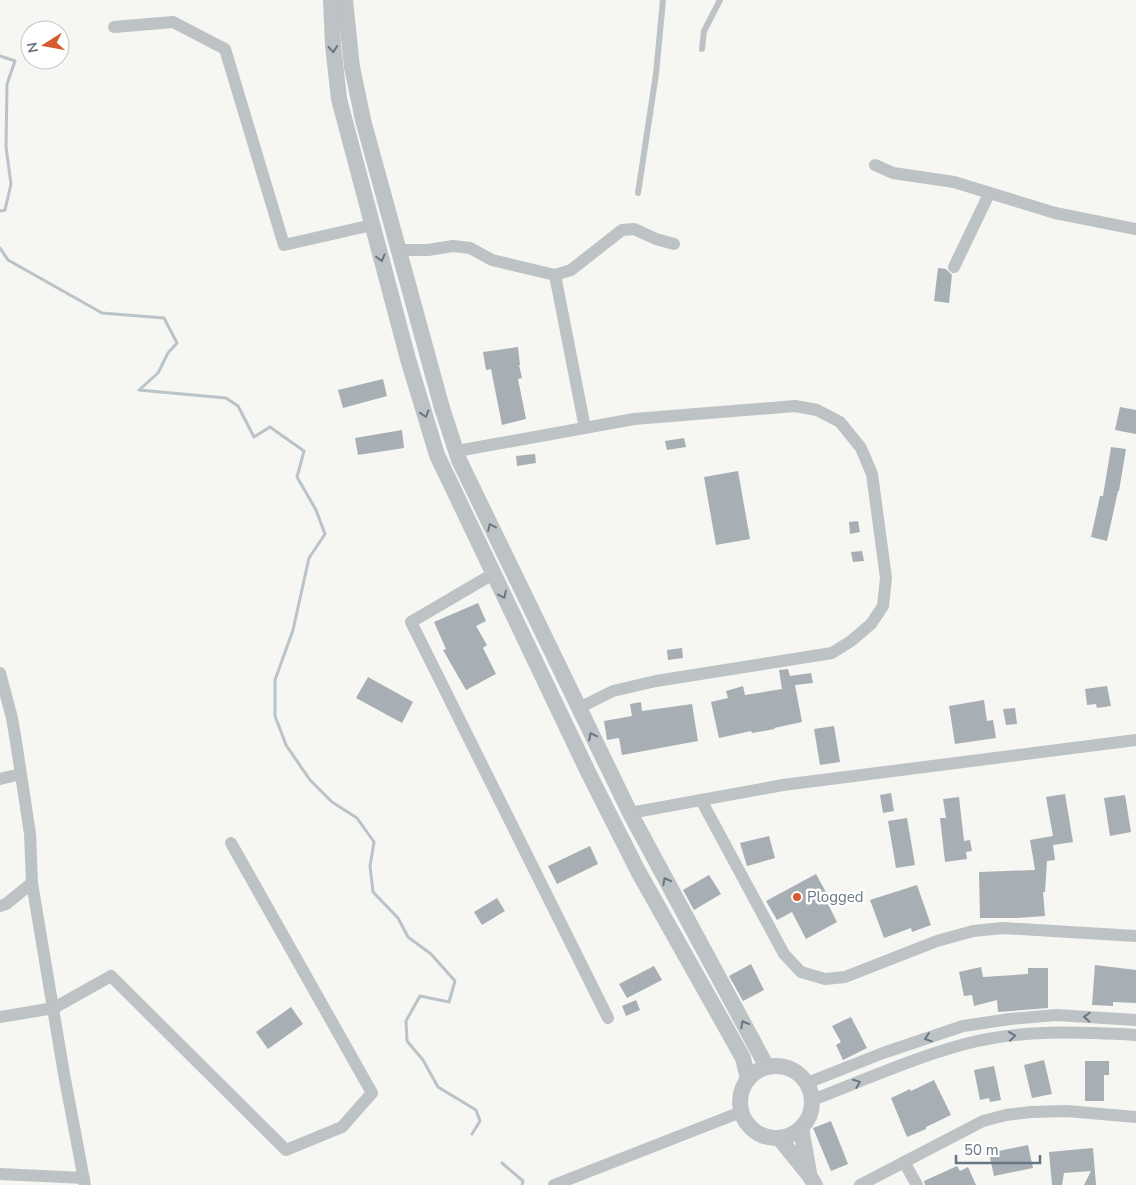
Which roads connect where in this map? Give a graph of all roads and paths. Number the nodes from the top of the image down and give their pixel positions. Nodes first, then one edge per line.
1 (331, 0) edge
2 (345, 0) edge
3 (663, 0) edge
4 (720, 0) edge
5 (114, 27) dead end
6 (702, 49) dead end
7 (875, 166) dead end
8 (638, 193) dead end
9 (989, 194) junction
10 (372, 225) junction
11 (1136, 229) edge
12 (674, 244) dead end
13 (398, 250) junction
14 (954, 267) dead end
15 (555, 275) junction
16 (585, 428) junction
17 (456, 452) junction
18 (493, 574) junction
19 (0, 673) edge
20 (578, 708) junction
21 (1136, 740) edge
22 (21, 774) junction
23 (0, 779) edge
24 (701, 800) junction
25 (630, 813) junction
26 (230, 844) dead end
27 (32, 883) junction
28 (3, 905) edge
29 (0, 917) edge
30 (1136, 936) edge
31 (54, 1008) junction
32 (0, 1017) edge
33 (608, 1018) dead end
34 (1136, 1020) edge
35 (1136, 1035) edge
36 (767, 1066) junction
37 (748, 1079) junction
38 (807, 1083) junction
39 (812, 1100) junction
40 (741, 1112) junction
41 (1136, 1117) edge
42 (801, 1128) junction
43 (779, 1138) junction
44 (904, 1162) junction
45 (0, 1174) edge
46 (812, 1180) edge
47 (85, 1182) edge
48 (554, 1185) edge
49 (860, 1185) edge
50 (917, 1185) edge

1 -> 10 street
2 - 13 street
3 - 8 lane
4 - 6 lane
5 - 10 street
7 - 9 street
9 - 11 street
9 - 14 street
10 -> 18 street
12 - 15 street
13 - 15 street
13 - 17 street
15 - 16 street
16 - 17 street
16 - 20 street
20 -> 17 street
18 - 33 street
18 -> 37 street
19 - 22 street
25 -> 20 street
21 - 24 street
22 - 23 street
22 - 27 street
24 - 25 street
24 - 30 street
36 -> 25 street
26 - 31 street
27 - 28 street
27 - 31 street
28 - 29 street
31 - 32 street
31 - 47 street
34 -> 38 street
39 -> 35 street
36 - 37 street
36 - 38 street
37 - 40 street
38 - 39 street
39 - 42 street
40 - 43 street
40 - 48 street
41 - 44 street
42 - 43 street
42 - 46 street
43 - 46 street
44 - 49 street
44 - 50 street
45 - 47 street

